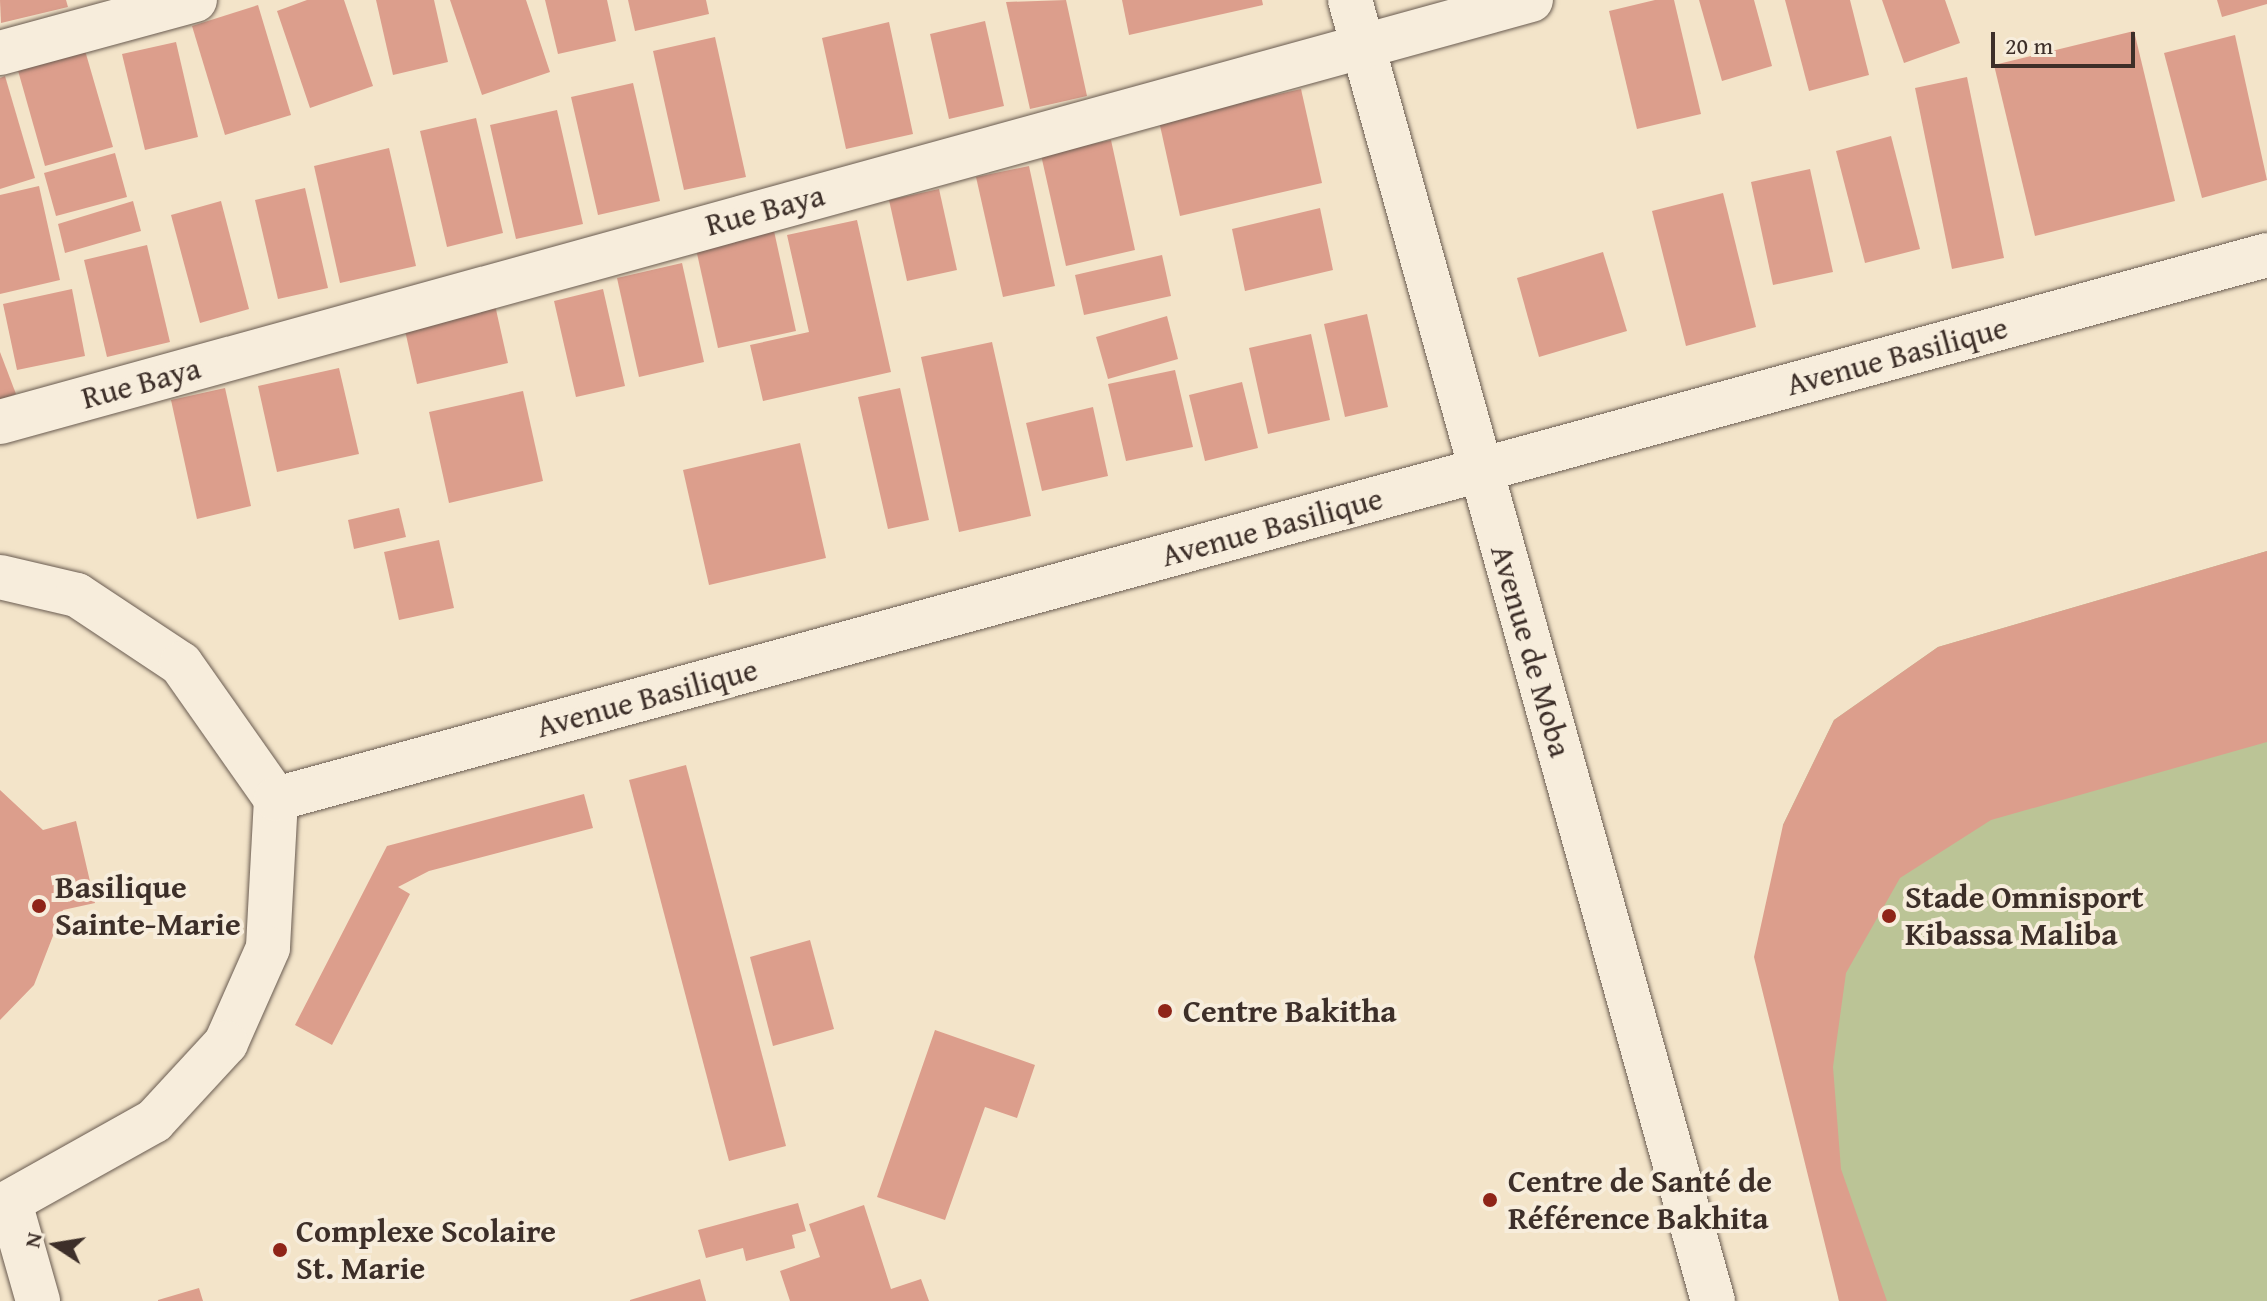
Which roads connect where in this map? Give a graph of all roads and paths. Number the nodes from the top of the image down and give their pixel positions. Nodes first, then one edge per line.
1 (195, 0) edge
2 (1350, 0) edge
3 (1531, 0) edge
4 (1362, 45) junction
5 (0, 53) edge
6 (2267, 255) edge
7 (0, 422) edge
8 (1481, 470) junction
9 (0, 577) edge
10 (276, 799) junction
11 (6, 1206) edge
12 (38, 1301) edge
13 (1713, 1301) edge

1 - 5 street
2 - 4 street, Avenue de Moba
3 - 4 street, Rue Baya
4 - 7 street, Rue Baya
4 - 8 street, Avenue de Moba
6 - 8 street, Avenue Basilique
8 - 10 street, Avenue Basilique
8 - 13 street, Avenue de Moba
9 - 10 street
10 - 11 street
11 - 12 street

